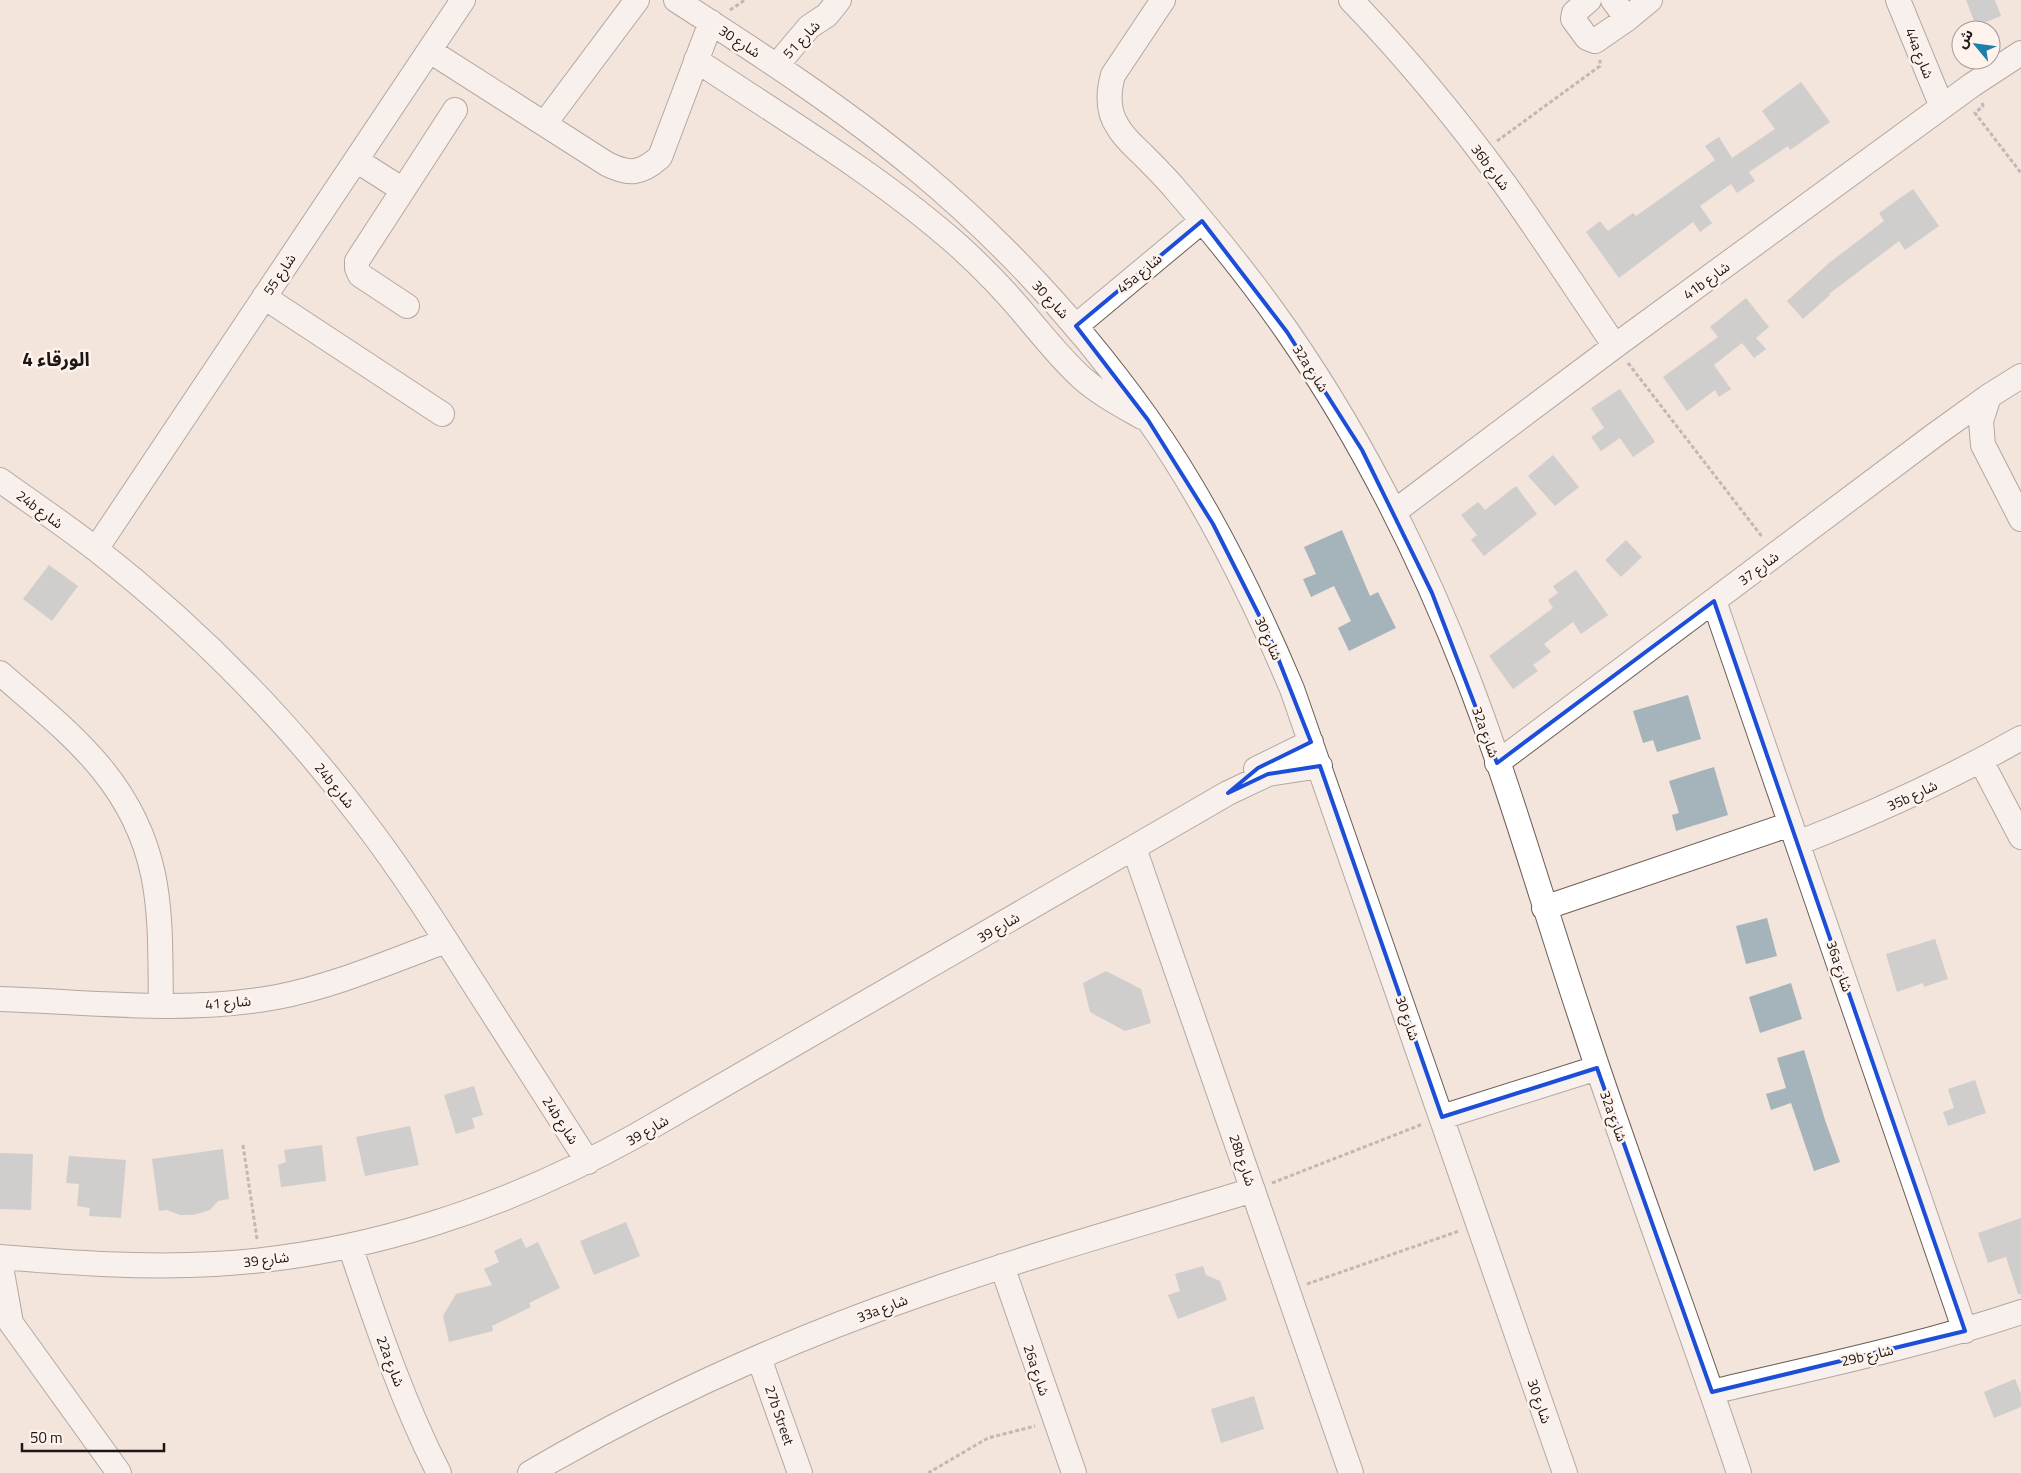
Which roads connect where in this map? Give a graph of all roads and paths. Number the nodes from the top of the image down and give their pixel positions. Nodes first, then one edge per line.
1 (463, 0) edge
2 (637, 0) edge
3 (676, 0) edge
4 (1164, 0) edge
5 (1351, 0) edge
6 (1590, 0) edge
7 (1613, 0) edge
8 (1650, 0) edge
9 (1898, 0) edge
10 (833, 7) edge
11 (1627, 19) junction
12 (711, 22) junction
13 (1598, 40) junction
14 (430, 51) junction
15 (2021, 53) edge
16 (696, 60) junction
17 (783, 69) junction
18 (1972, 85) junction
19 (1942, 107) junction
20 (455, 110) dead end
21 (545, 123) junction
22 (1480, 153) junction
23 (356, 160) junction
24 (2021, 173) edge
25 (403, 190) junction
26 (1202, 221) junction
27 (264, 297) junction
28 (407, 306) dead end
29 (1076, 326) junction
30 (1615, 346) junction
31 (2021, 376) edge
32 (1989, 396) junction
33 (442, 414) dead end
34 (1148, 420) junction
35 (0, 480) edge
36 (1394, 512) junction
37 (2021, 520) edge
38 (96, 549) junction
39 (1776, 554) junction
40 (1714, 601) junction
41 (0, 673) edge
42 (2021, 738) edge
43 (1311, 742) junction
44 (1981, 761) junction
45 (1497, 763) junction
46 (1320, 766) junction
47 (1228, 793) junction
48 (1794, 833) junction
49 (2021, 837) edge
50 (1134, 848) junction
51 (1544, 908) junction
52 (446, 940) junction
53 (0, 999) edge
54 (161, 1006) junction
55 (1597, 1068) junction
56 (1442, 1117) junction
57 (243, 1145) dead end
58 (588, 1162) junction
59 (1253, 1190) junction
60 (1479, 1225) junction
61 (350, 1246) junction
62 (0, 1257) edge
63 (260, 1260) junction
64 (0, 1261) edge
65 (1002, 1266) junction
66 (1288, 1290) junction
67 (2021, 1312) edge
68 (1965, 1331) junction
69 (759, 1358) junction
70 (1712, 1392) junction
71 (1056, 1422) junction
72 (120, 1473) edge
73 (439, 1473) edge
74 (530, 1473) edge
75 (800, 1473) edge
76 (928, 1473) edge
77 (1074, 1473) edge
78 (1351, 1473) edge
79 (1565, 1473) edge
80 (1739, 1473) edge

1 - 14 street, شارع 55
2 - 21 street
3 - 12 street, شارع 30
4 - 26 street, 32a شارع
5 - 22 street, 36b شارع
6 - 13 street
7 - 11 street
8 - 11 street
9 - 19 street, 44a شارع
10 - 17 street, شارع 51
11 - 13 street
12 - 16 street
12 - 17 street, شارع 30
13 - 22 path
14 - 21 street
14 - 23 street, شارع 55
15 - 18 street, 41b شارع
16 - 21 street
16 - 34 street
17 - 29 street, شارع 30
18 - 19 street, 41b شارع
18 - 24 path
19 - 30 street, 41b شارع
20 - 25 street
22 - 30 street, 36b شارع
23 - 25 street
23 - 27 street, شارع 55
25 - 28 street
26 - 29 street, 45a شارع
26 - 36 street, 32a شارع
27 - 33 street
27 - 38 street, شارع 55
29 - 34 street, شارع 30
30 - 36 street, 41b شارع
30 - 39 path
31 - 32 street, شارع 37
32 - 37 street
32 - 39 street, شارع 37
34 - 43 street, شارع 30
35 - 38 street, 24b شارع
36 - 45 street, 32a شارع
38 - 52 street, 24b شارع
39 - 40 street, شارع 37
40 - 45 street, شارع 37
40 - 48 street, 36a شارع
41 - 54 street
42 - 44 street, 35b شارع
43 - 46 street, شارع 30
43 - 47 street, شارع 39
44 - 48 street, 35b شارع
44 - 49 street
45 - 51 street, 32a شارع
46 - 47 street, شارع 39
46 - 56 street, شارع 30
47 - 50 street, شارع 39
48 - 51 street, 35b شارع
48 - 68 street, 36a شارع
50 - 58 street, شارع 39
50 - 59 street, 28b شارع
51 - 55 street, 32a شارع
52 - 54 street, شارع 41
52 - 58 street, 24b شارع
53 - 54 street, شارع 41
55 - 56 street
55 - 70 street, 32a شارع
56 - 59 path
56 - 60 street, شارع 30
57 - 63 path
58 - 61 street, شارع 39
59 - 65 street, 33a شارع
59 - 66 street, 28b شارع
60 - 66 path
60 - 79 street, شارع 30
61 - 63 street, شارع 39
61 - 73 street, 22a شارع
62 - 63 street, شارع 39
64 - 72 street
65 - 69 street, 33a شارع
65 - 71 street, 26a شارع
66 - 78 street, 28b شارع
67 - 68 street, 29b شارع
68 - 70 street, 29b شارع
69 - 74 street, 33a شارع
69 - 75 street, 27b Street
70 - 80 street, 32a شارع
71 - 76 path
71 - 77 street, 26a شارع

